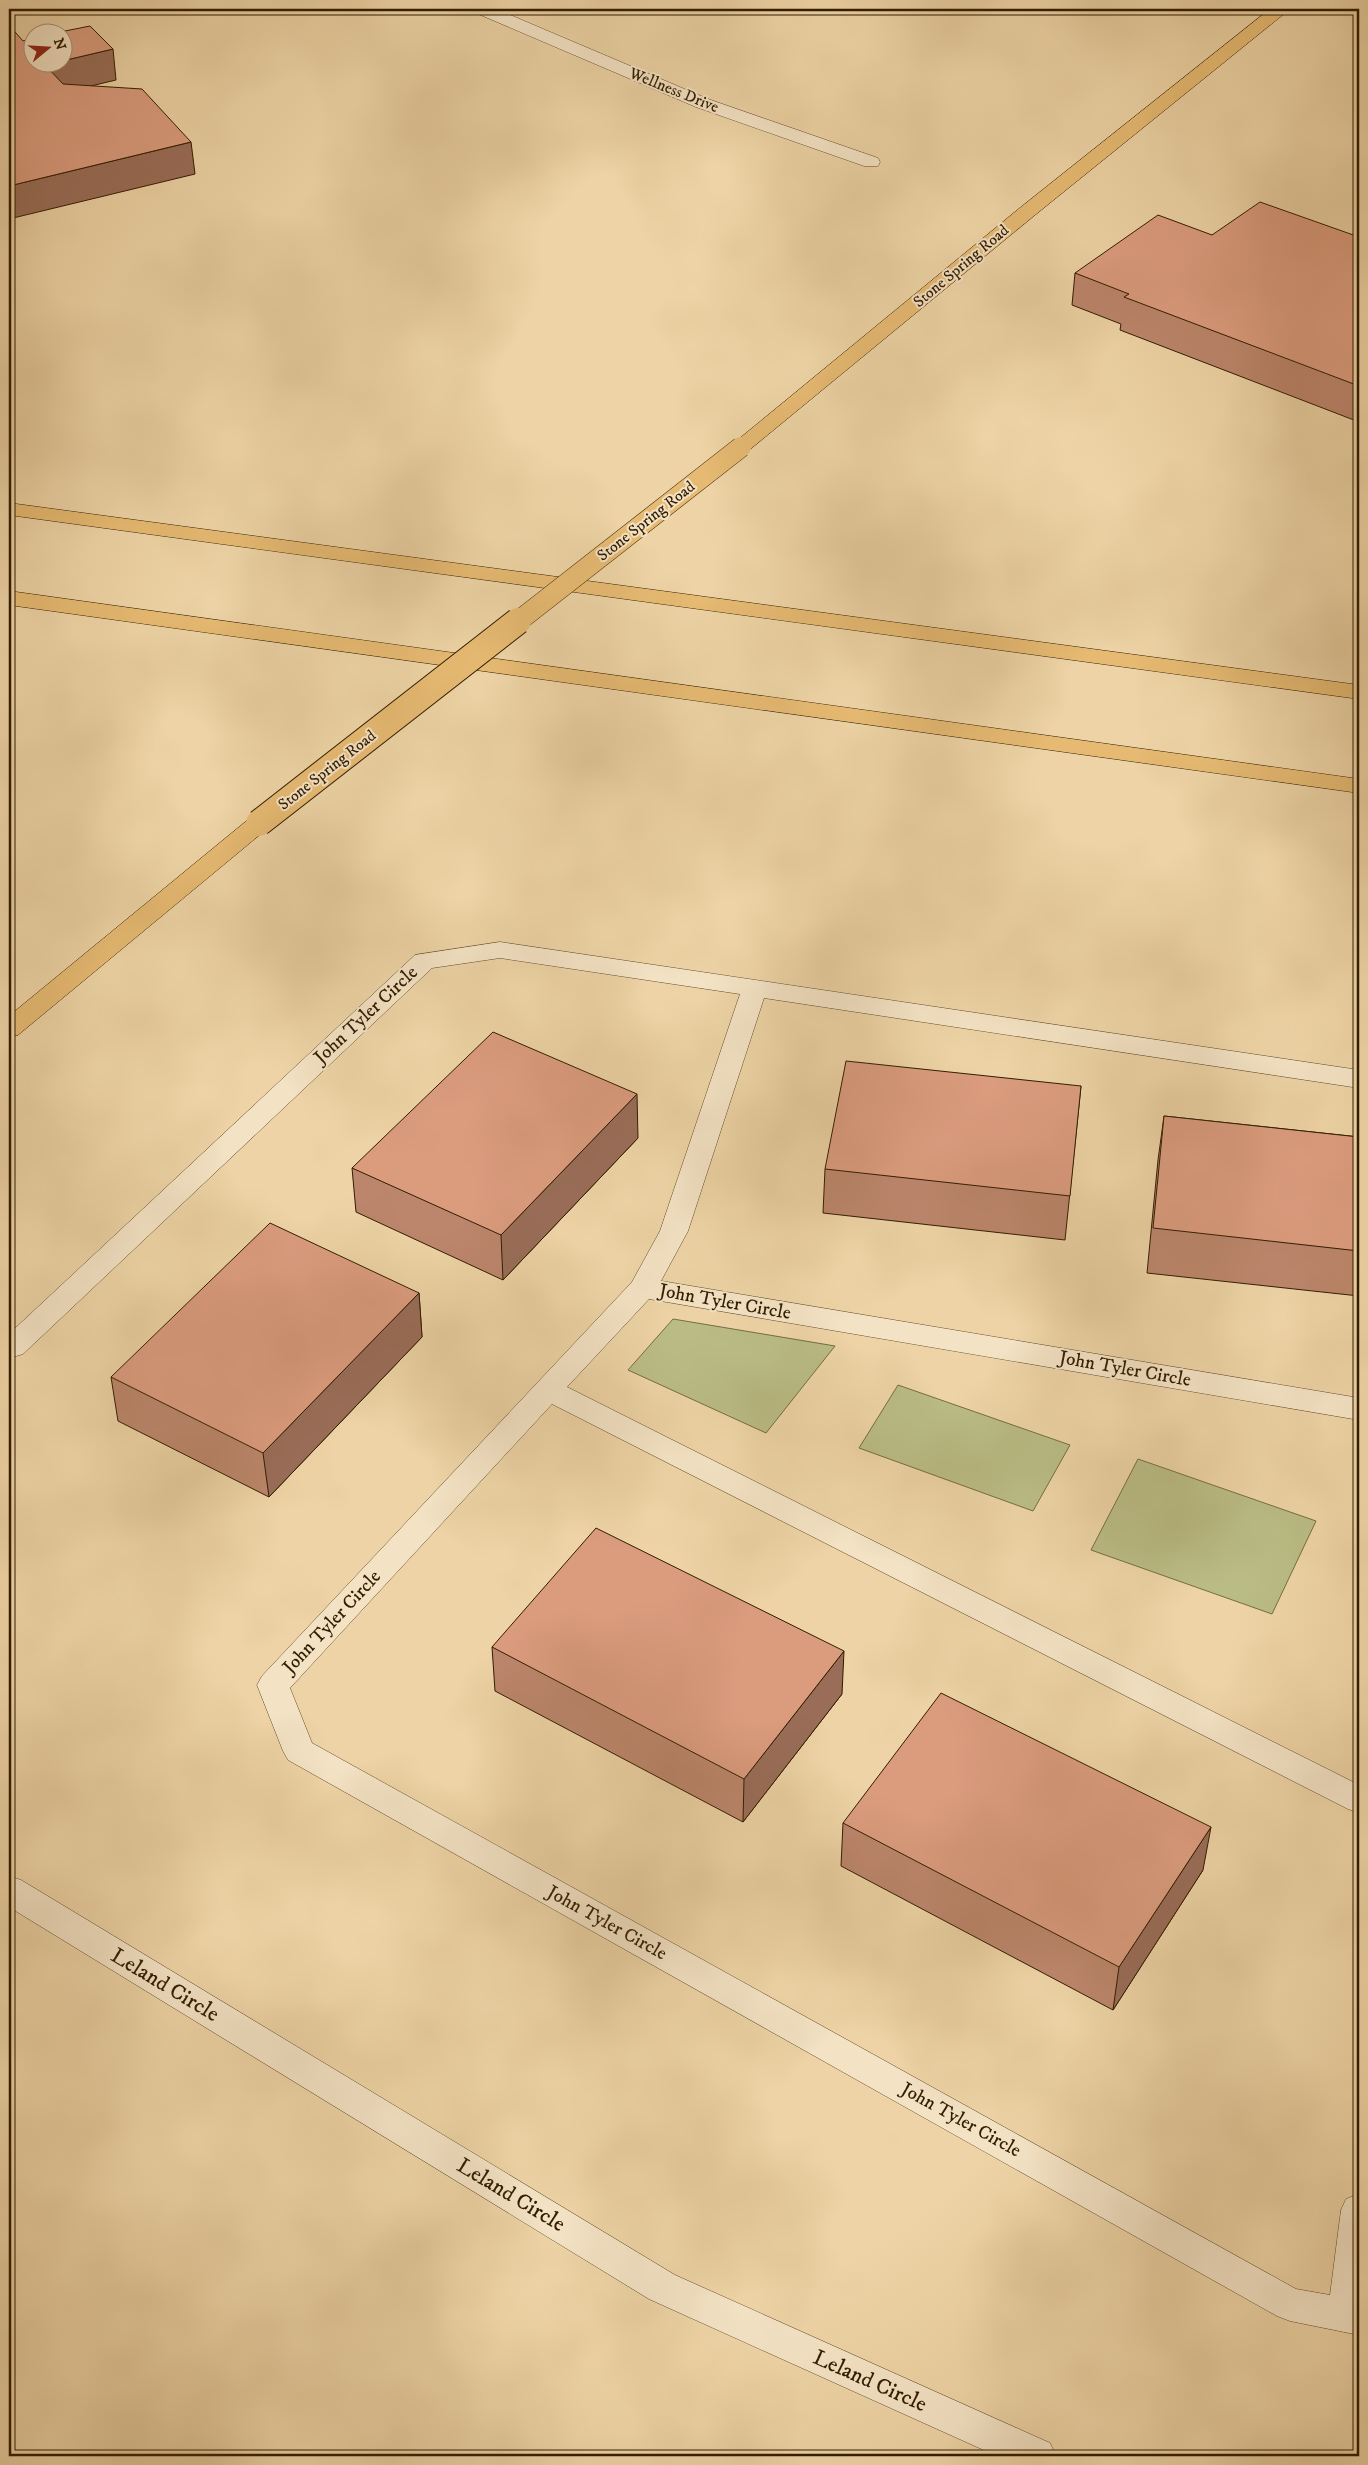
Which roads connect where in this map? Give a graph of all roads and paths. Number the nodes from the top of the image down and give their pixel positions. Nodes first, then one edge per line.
1 (482, 9) edge
2 (1281, 9) edge
3 (871, 162) dead end
4 (9, 509) edge
5 (9, 598) edge
6 (1359, 692) edge
7 (1359, 786) edge
8 (755, 988) junction
9 (9, 1030) edge
10 (1359, 1079) edge
11 (643, 1288) junction
12 (12, 1347) dead end
13 (548, 1390) junction
14 (1359, 1409) edge
15 (1359, 1800) edge
16 (9, 1890) edge
17 (1359, 2210) edge
18 (1352, 2317) edge
19 (1037, 2456) edge

1 - 3 street, Wellness Drive
2 - 9 main road, Stone Spring Road, bridge
4 - 6 main road
5 - 7 main road
8 - 10 street, John Tyler Circle
8 - 11 street
8 - 12 street, John Tyler Circle
11 - 13 street, John Tyler Circle
11 - 14 street, John Tyler Circle
13 - 15 street
13 - 18 street, John Tyler Circle
16 - 19 street, Leland Circle
17 - 18 street

